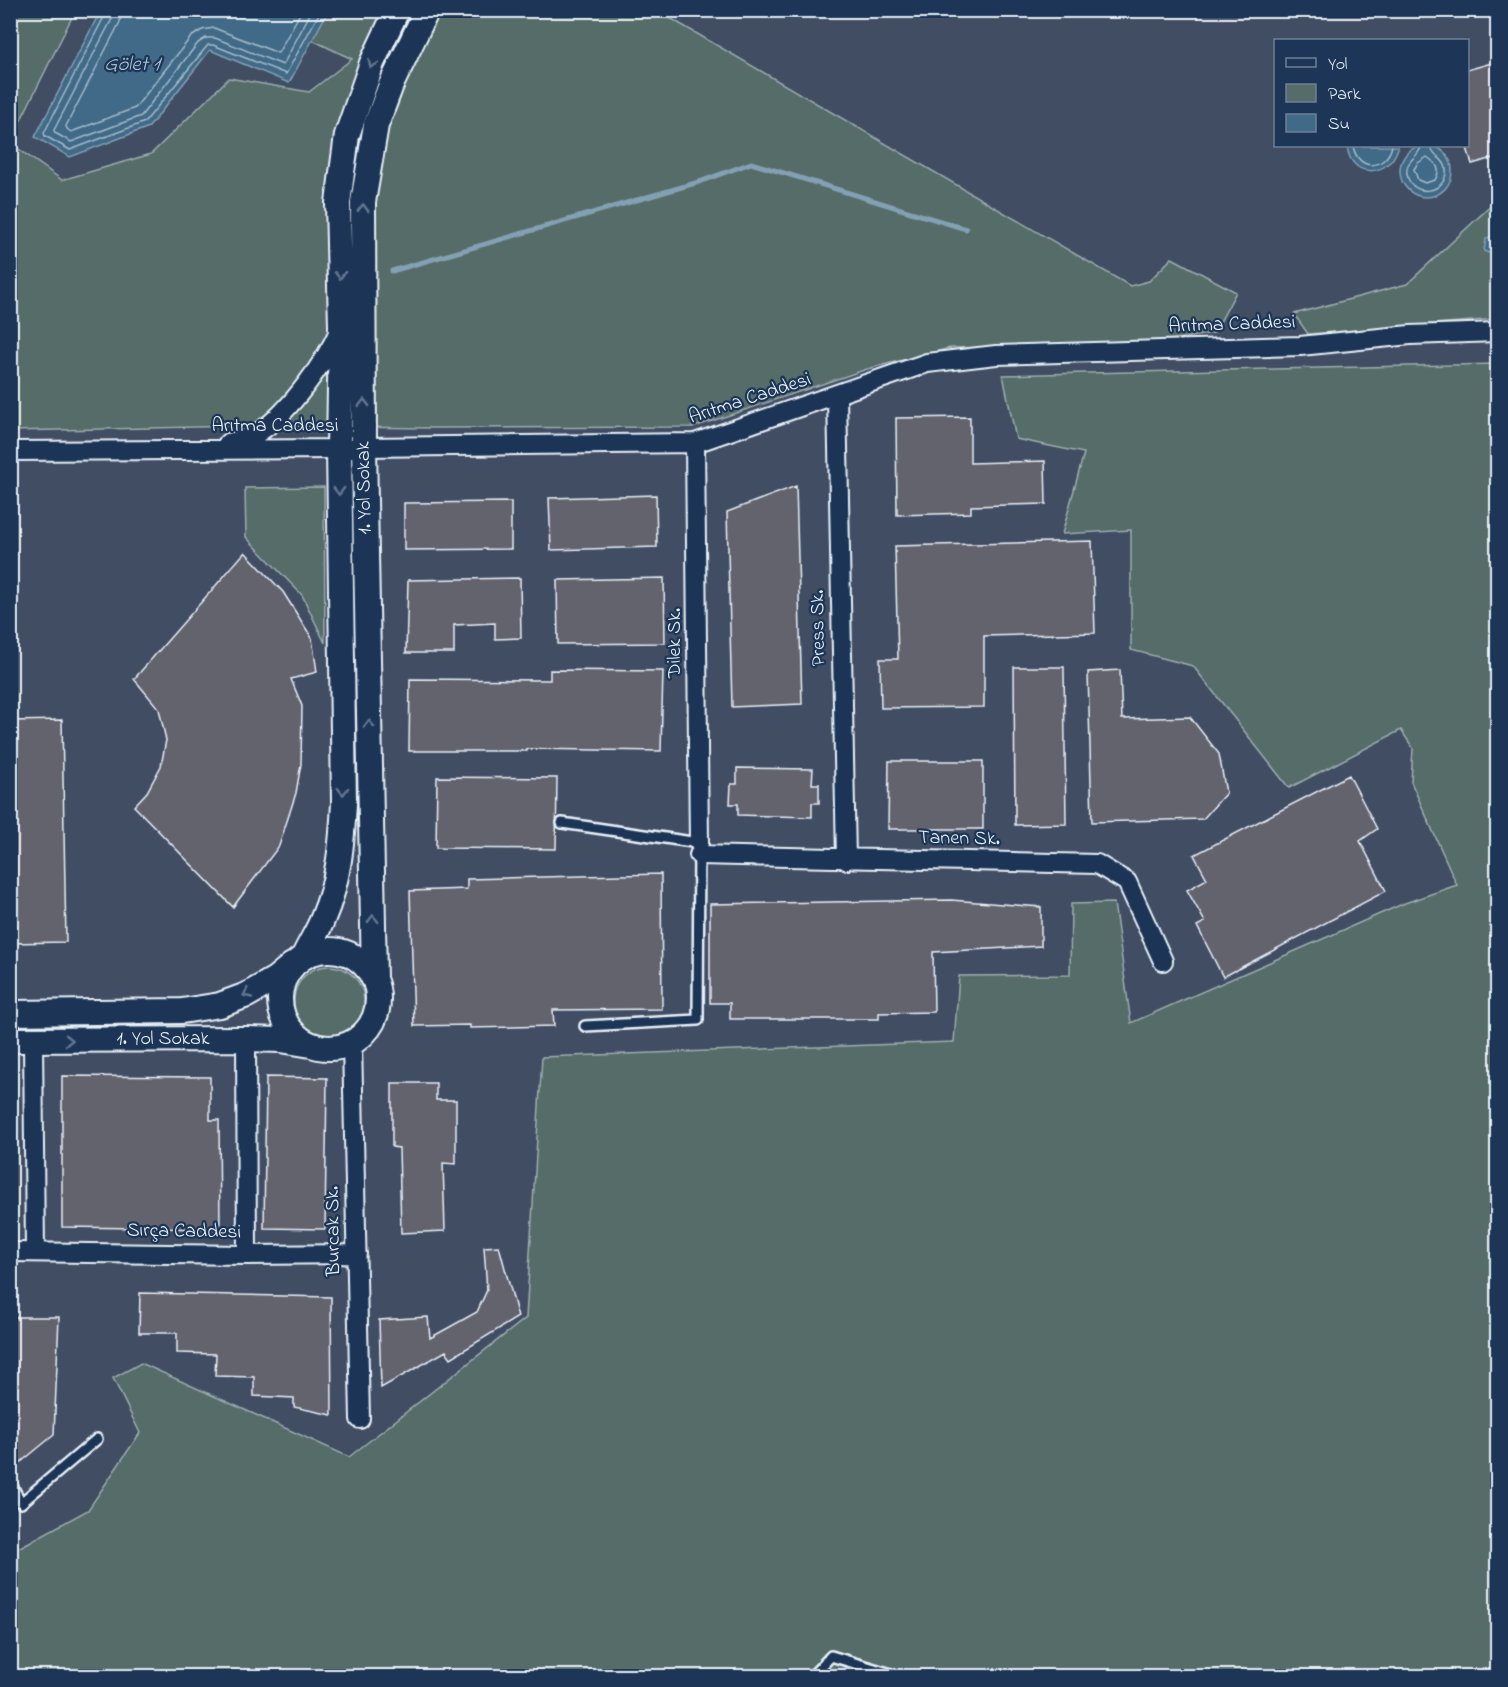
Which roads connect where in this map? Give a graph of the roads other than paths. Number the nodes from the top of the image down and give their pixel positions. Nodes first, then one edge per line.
1 (397, 10) edge
2 (427, 10) edge
3 (341, 326) junction
4 (1497, 332) edge
5 (837, 394) junction
6 (696, 443) junction
7 (364, 447) junction
8 (198, 449) junction
9 (339, 449) junction
10 (10, 451) edge
11 (562, 823) dead end
12 (699, 849) junction
13 (846, 860) junction
14 (300, 959) junction
15 (1164, 961) dead end
16 (374, 978) junction
17 (10, 1013) edge
18 (585, 1026) dead end
19 (246, 1039) junction
20 (22, 1040) edge
21 (352, 1042) junction
22 (315, 1046) junction
23 (10, 1252) edge
24 (35, 1252) junction
25 (357, 1254) junction
26 (247, 1255) junction
27 (360, 1419) dead end
28 (97, 1439) dead end
29 (10, 1482) edge
30 (812, 1677) edge
31 (898, 1677) edge

1 -> 3 main road, 1. Yol Sokak
7 -> 2 main road, 1. Yol Sokak
3 - 8 street
3 - 9 main road, 1. Yol Sokak
4 - 5 street, Arıtma Caddesi
5 - 6 street, Arıtma Caddesi
5 - 13 street, Press Sk.
6 - 7 street, Arıtma Caddesi
6 - 12 street, Dilek Sk.
7 - 9 street, Arıtma Caddesi
16 -> 7 main road, 1. Yol Sokak
8 - 9 street, Arıtma Caddesi
8 - 10 street, Arıtma Caddesi
9 -> 14 main road, 1. Yol Sokak
11 - 12 lane
12 - 13 street, Tanen Sk.
12 - 18 lane
13 - 15 street, Tanen Sk.
14 - 16 main road, 1. Yol Sokak
14 -> 17 main road, 1. Yol Sokak
14 - 22 main road, 1. Yol Sokak
16 - 21 main road, 1. Yol Sokak
20 -> 19 main road, 1. Yol Sokak
19 - 22 main road, 1. Yol Sokak
19 - 26 street
20 - 24 street
21 - 22 main road, 1. Yol Sokak
21 - 25 street, Burcak Sk.
23 - 24 street, Sırça Caddesi
24 - 26 street, Sırça Caddesi
25 - 26 street, Sırça Caddesi
25 - 27 street, Burcak Sk.
28 - 29 lane
30 - 31 lane

